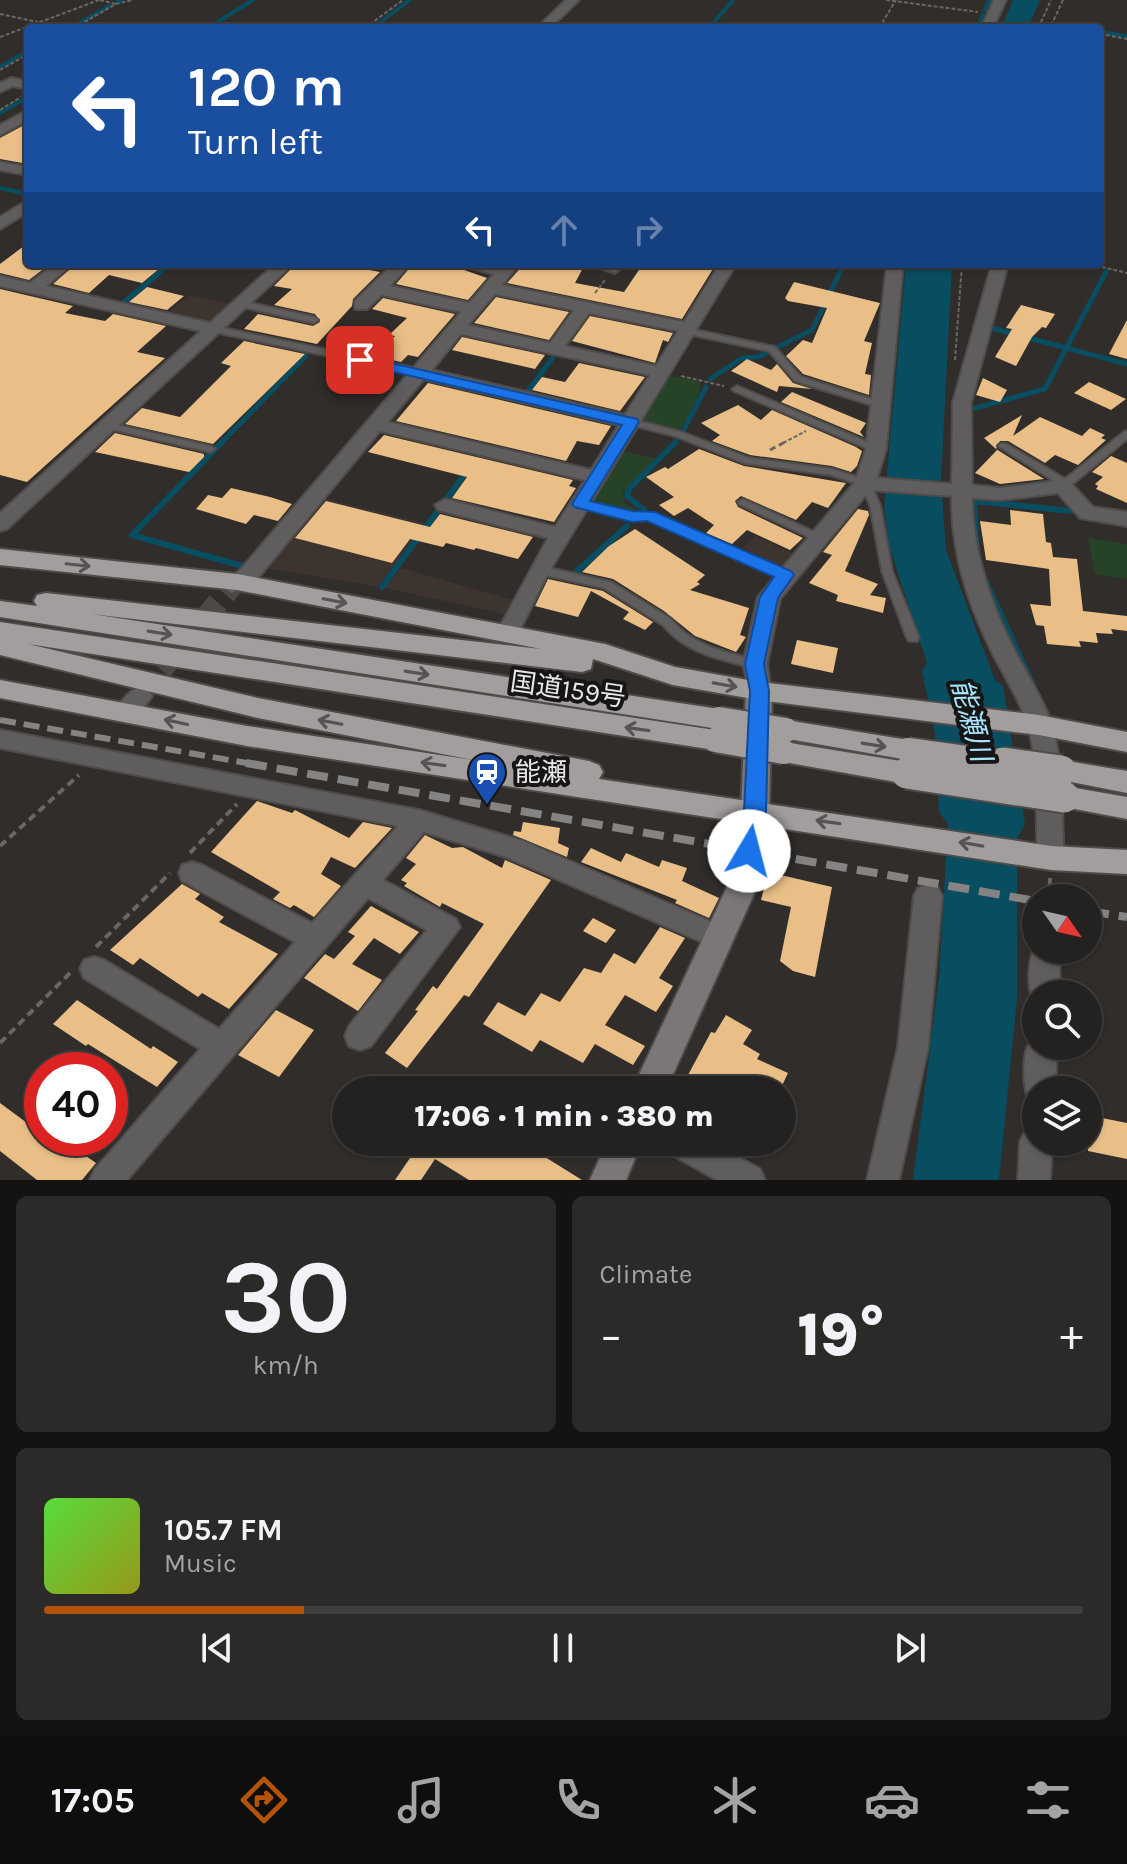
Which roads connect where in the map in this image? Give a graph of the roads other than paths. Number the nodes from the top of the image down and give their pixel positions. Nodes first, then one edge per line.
1 (573, 0) edge
2 (1000, 0) edge
3 (547, 24) edge
4 (989, 24) edge
5 (24, 84) edge
6 (0, 88) edge
7 (24, 116) edge
8 (0, 131) edge
9 (24, 135) edge
10 (0, 166) edge
11 (24, 170) edge
12 (24, 208) edge
13 (0, 224) edge
14 (58, 268) edge
15 (281, 268) edge
16 (398, 268) edge
17 (507, 268) edge
18 (725, 268) edge
19 (895, 268) edge
20 (999, 268) edge
21 (0, 281) edge
22 (26, 287) junction
23 (490, 288) junction
24 (378, 289) junction
25 (0, 300) edge
26 (241, 304) junction
27 (361, 305) dead end
28 (585, 307) junction
29 (472, 309) junction
30 (314, 320) dead end
31 (456, 328) junction
32 (213, 329) junction
33 (687, 329) junction
34 (554, 349) junction
35 (419, 372) junction
36 (661, 372) junction
37 (737, 389) road end
38 (878, 404) junction
39 (631, 422) junction
40 (377, 425) junction
41 (109, 426) junction
42 (1126, 435) edge
43 (1003, 446) dead end
44 (210, 449) dead end
45 (876, 449) junction
46 (597, 477) junction
47 (870, 484) junction
48 (1065, 485) junction
49 (957, 493) junction
50 (743, 502) dead end
51 (580, 504) junction
52 (445, 505) dead end
53 (1127, 519) edge
54 (0, 524) edge
55 (561, 535) junction
56 (819, 538) junction
57 (0, 557) edge
58 (540, 570) junction
59 (785, 575) junction
60 (234, 584) junction
61 (0, 597) edge
62 (0, 609) edge
63 (0, 631) edge
64 (507, 634) junction
65 (913, 638) dead end
66 (0, 646) edge
67 (673, 676) junction
68 (757, 677) junction
69 (0, 689) edge
70 (1042, 725) junction
71 (717, 730) junction
72 (1127, 731) edge
73 (0, 739) edge
74 (1127, 742) edge
75 (1127, 782) edge
76 (1062, 784) junction
77 (707, 805) junction
78 (1127, 808) edge
79 (755, 812) junction
80 (419, 820) junction
81 (1051, 858) junction
82 (1127, 862) edge
83 (185, 865) road end
84 (1127, 875) edge
85 (364, 883) junction
86 (928, 896) dead end
87 (718, 937) junction
88 (314, 938) junction
89 (86, 963) road end
90 (360, 1036) dead end
91 (221, 1046) junction
92 (655, 1076) edge
93 (619, 1156) edge
94 (705, 1156) edge
95 (1035, 1156) edge
96 (106, 1180) edge
97 (608, 1180) edge
98 (749, 1180) edge
99 (883, 1180) edge
100 (1034, 1180) edge

1 - 3 street
2 - 4 street
5 - 6 street
7 - 8 street
8 - 9 street
10 - 11 street
12 - 13 street
14 - 22 street
15 - 26 street
16 - 24 street
17 - 23 street
18 - 33 street
19 - 38 street
20 - 49 street
21 - 22 street
22 - 25 street
22 - 32 street
23 - 28 street
23 - 29 street
24 - 27 street
24 - 29 street
26 - 30 lane
26 - 32 street
28 - 33 street
28 - 34 street
29 - 31 street
31 - 34 street
31 - 35 street
32 - 35 lane
32 - 41 street
33 - 36 street
33 - 38 lane
34 - 36 street
35 - 39 street
35 - 40 street
36 - 39 street
37 - 45 lane
38 - 45 street
39 - 46 street
39 - 47 lane
40 - 46 street
40 - 60 street
41 - 44 lane
41 - 54 street
42 - 48 lane
43 - 48 lane
45 - 47 street
46 - 51 street
47 - 49 street
47 - 56 street
47 - 65 lane
48 - 49 street
48 - 53 street
49 - 70 street
50 - 56 lane
51 - 55 street
51 - 59 lane
52 - 55 street
55 - 58 street
56 - 59 street
57 -> 60 highway
58 - 64 street
58 - 68 lane
59 - 68 street
60 -> 64 highway
61 - 67 highway
62 -> 71 highway, 国道159号
71 -> 63 highway, 国道159号
64 - 67 highway
77 -> 66 highway
67 -> 68 highway
68 - 70 highway
68 - 79 street
77 -> 69 highway
70 - 72 highway
70 - 74 highway
70 - 81 street
71 - 76 highway, 国道159号, bridge
73 - 80 street
75 - 76 highway, 国道159号
76 - 78 highway, 国道159号
77 - 79 highway
81 -> 79 highway
79 - 87 street
80 - 85 street
80 - 87 street
81 - 82 highway
81 - 84 highway
83 - 88 street
85 - 88 street
85 - 90 street
86 - 99 street
87 - 92 street
88 - 91 street
89 - 91 street
91 - 96 street
93 - 97 street
94 - 98 street
95 - 100 street

